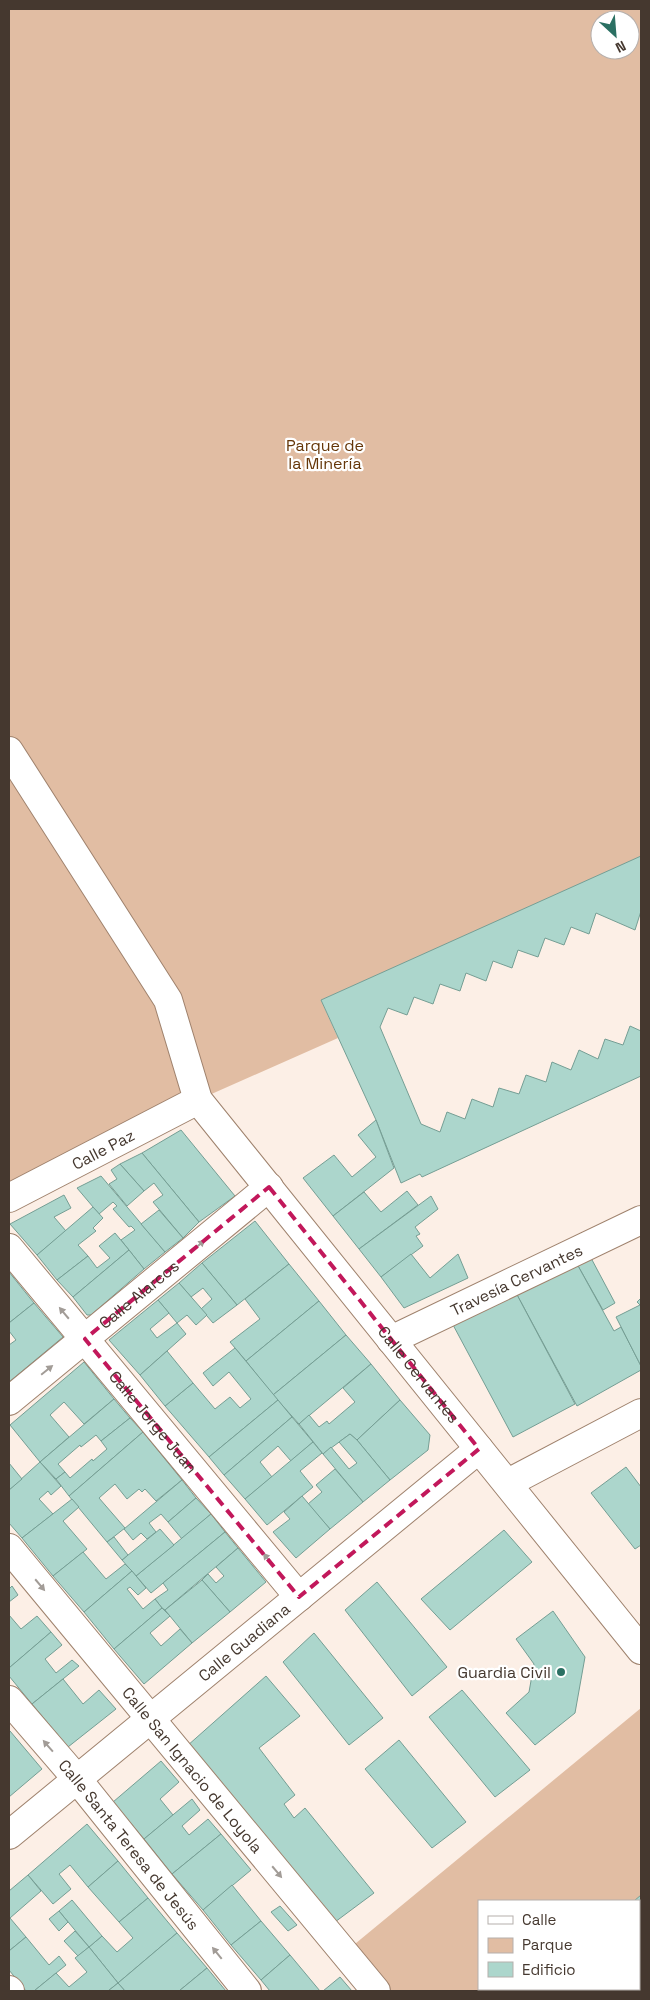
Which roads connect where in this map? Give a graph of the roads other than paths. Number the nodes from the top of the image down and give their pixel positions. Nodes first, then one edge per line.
1 (9, 751) edge
2 (198, 1100) junction
3 (269, 1188) junction
4 (9, 1198) edge
5 (641, 1220) edge
6 (9, 1248) edge
7 (85, 1339) junction
8 (391, 1340) junction
9 (9, 1401) edge
10 (641, 1413) edge
11 (479, 1449) junction
12 (508, 1483) junction
13 (9, 1548) edge
14 (299, 1597) junction
15 (641, 1650) edge
16 (9, 1700) edge
17 (150, 1719) junction
18 (77, 1779) junction
19 (9, 1835) edge
20 (247, 1991) edge
21 (376, 1991) edge

1 - 2 street
2 - 3 street, Calle Cervantes
2 - 4 street, Calle Paz
7 -> 3 street, Calle Alarcos
3 - 8 street, Calle Cervantes
5 - 8 street, Travesía Cervantes
7 -> 6 street, Calle Jorge Juan
9 -> 7 street, Calle Alarcos
14 -> 7 street, Calle Jorge Juan
8 - 11 street, Calle Cervantes
10 - 12 street
11 - 12 street, Calle Cervantes
11 - 14 street, Calle Guadiana
12 - 15 street, Calle Cervantes
13 -> 17 street, Calle San Ignacio de Loyola
14 - 17 street, Calle Guadiana
18 -> 16 street, Calle Santa Teresa de Jesús
17 - 18 street, Calle Guadiana
17 -> 21 street, Calle San Ignacio de Loyola
18 - 19 street, Calle Guadiana
20 -> 18 street, Calle Santa Teresa de Jesús

